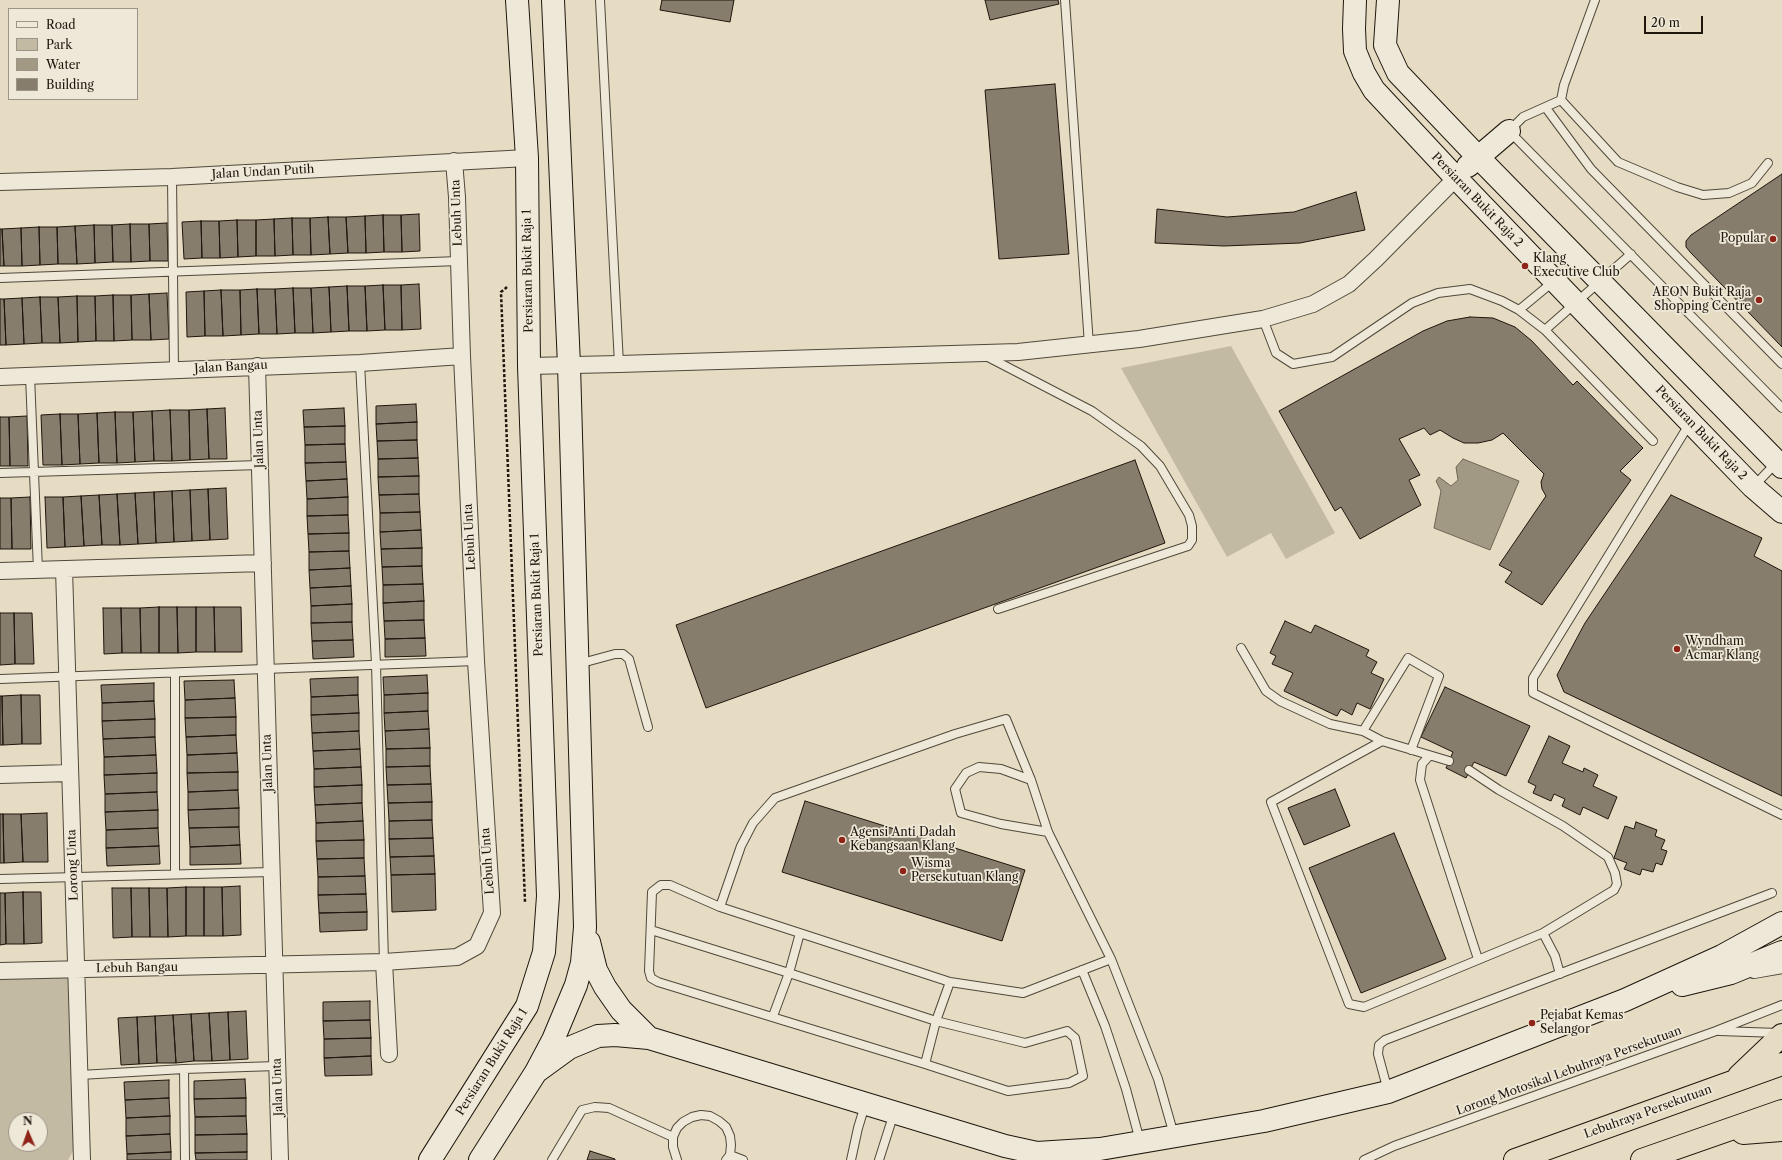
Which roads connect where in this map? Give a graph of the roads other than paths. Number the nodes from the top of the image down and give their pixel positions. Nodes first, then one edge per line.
1 (518, 0) edge
2 (553, 0) edge
3 (600, 0) edge
4 (1065, 0) edge
5 (1355, 0) edge
6 (1388, 0) edge
7 (1595, 0) edge
8 (1561, 100) junction
9 (1546, 108) junction
10 (1509, 131) junction
11 (1478, 157) junction
12 (527, 158) junction
13 (454, 161) junction
14 (1768, 163) dead end
15 (172, 177) junction
16 (1456, 178) junction
17 (0, 182) edge
18 (1631, 254) junction
19 (459, 261) junction
20 (173, 272) junction
21 (0, 278) edge
22 (1555, 281) junction
23 (1600, 281) junction
24 (1576, 303) junction
25 (1519, 310) junction
26 (1263, 319) junction
27 (1545, 330) junction
28 (1089, 345) junction
29 (982, 353) junction
30 (462, 356) junction
31 (360, 363) junction
32 (619, 364) junction
33 (1782, 364) edge
34 (568, 365) junction
35 (257, 366) junction
36 (529, 366) junction
37 (174, 370) junction
38 (0, 376) edge
39 (30, 376) junction
40 (1782, 408) edge
41 (1690, 422) junction
42 (1653, 441) dead end
43 (1780, 462) edge
44 (260, 465) junction
45 (34, 472) junction
46 (0, 473) edge
47 (1753, 487) junction
48 (1782, 512) edge
49 (263, 563) junction
50 (64, 569) junction
51 (38, 570) junction
52 (0, 571) edge
53 (998, 609) dead end
54 (1241, 648) dead end
55 (476, 661) junction
56 (376, 664) junction
57 (577, 664) junction
58 (266, 669) junction
59 (175, 673) junction
60 (67, 677) junction
61 (0, 679) edge
62 (648, 727) dead end
63 (1363, 731) junction
64 (1382, 741) junction
65 (1411, 750) junction
66 (1429, 756) junction
67 (1449, 761) dead end
68 (1469, 770) dead end
69 (70, 773) junction
70 (0, 775) edge
71 (1031, 780) junction
72 (1782, 815) edge
73 (1048, 832) junction
74 (271, 872) junction
75 (175, 874) junction
76 (73, 877) junction
77 (0, 879) edge
78 (1772, 892) dead end
79 (720, 907) junction
80 (492, 913) joint
81 (1782, 923) edge
82 (585, 927) junction
83 (651, 930) junction
84 (800, 933) junction
85 (1543, 933) junction
86 (1782, 952) edge
87 (1111, 958) junction
88 (1478, 959) junction
89 (384, 962) junction
90 (1782, 965) edge
91 (273, 966) junction
92 (76, 969) junction
93 (1082, 970) junction
94 (0, 971) edge
95 (789, 973) junction
96 (1731, 973) junction
97 (1560, 974) junction
98 (950, 982) junction
99 (1624, 1000) junction
100 (1782, 1005) edge
101 (772, 1016) junction
102 (936, 1021) junction
103 (1716, 1030) junction
104 (1782, 1034) edge
105 (649, 1038) junction
106 (389, 1054) dead end
107 (924, 1064) junction
108 (1782, 1064) edge
109 (277, 1066) junction
110 (184, 1069) junction
111 (536, 1072) junction
112 (80, 1075) junction
113 (1732, 1082) junction
114 (1388, 1092) junction
115 (866, 1104) junction
116 (1782, 1111) edge
117 (895, 1112) junction
118 (1782, 1130) edge
119 (1175, 1136) junction
120 (1710, 1136) junction
121 (673, 1138) junction
122 (1140, 1142) junction
123 (728, 1157) edge
124 (82, 1160) edge
125 (185, 1160) edge
126 (280, 1160) edge
127 (430, 1160) edge
128 (480, 1160) edge
129 (552, 1160) edge
130 (677, 1160) edge
131 (743, 1160) edge
132 (851, 1160) edge
133 (879, 1160) edge
134 (1364, 1160) edge
135 (1515, 1160) edge
136 (1642, 1160) edge

1 - 12 street, Persiaran Bukit Raja 1
2 - 34 street
3 - 32 lane
4 - 28 lane
5 - 16 street, Persiaran Bukit Raja 2
6 - 11 street
7 - 8 lane
8 - 9 lane
8 - 14 lane
9 - 10 lane
9 - 33 lane
10 - 11 street
10 - 18 lane
11 - 16 street
11 - 23 street
12 - 13 street, Jalan Undan Putih
12 - 36 street, Persiaran Bukit Raja 1
13 - 15 street, Jalan Undan Putih
13 - 19 street, Lebuh Unta
15 - 17 street, Jalan Undan Putih
15 - 20 lane
16 - 22 street, Persiaran Bukit Raja 2
16 - 26 street
18 - 23 lane
18 - 40 lane
19 - 20 lane
19 - 30 street, Lebuh Unta
20 - 21 lane
20 - 37 lane
22 - 24 street, Persiaran Bukit Raja 2
22 - 25 lane
23 - 24 lane
23 - 43 street
24 - 27 lane
24 - 41 street, Persiaran Bukit Raja 2
25 - 26 lane
25 - 27 lane
26 - 28 street
27 - 42 lane
28 - 29 street
29 - 32 street
29 - 53 lane
30 - 31 street, Jalan Bangau
30 - 55 street, Lebuh Unta
31 - 35 street, Jalan Bangau
31 - 56 lane
32 - 34 street
34 - 36 street
34 - 57 street
35 - 37 street, Jalan Bangau
35 - 44 street, Jalan Unta
36 - 127 street, Persiaran Bukit Raja 1
37 - 39 street, Jalan Bangau
38 - 39 street, Jalan Bangau
39 - 45 lane
41 - 47 street, Persiaran Bukit Raja 2
41 - 72 lane
43 - 47 lane
44 - 45 lane
44 - 49 street, Jalan Unta
45 - 46 lane
45 - 51 lane
47 - 48 street, Persiaran Bukit Raja 2
49 - 50 street
49 - 58 street, Jalan Unta
50 - 51 street
50 - 60 street, Lorong Unta
51 - 52 street
54 - 63 lane
55 - 56 lane
55 - 80 street, Lebuh Unta
56 - 58 lane
56 - 89 lane
57 - 62 lane
57 - 82 street
58 - 59 lane
58 - 74 street, Jalan Unta
59 - 60 lane
59 - 75 lane
60 - 61 lane
60 - 69 street, Lorong Unta
63 - 64 lane
63 - 65 lane
64 - 65 lane
64 - 88 lane
65 - 66 lane
66 - 67 lane
66 - 88 lane
68 - 85 lane
69 - 70 street
69 - 76 street, Lorong Unta
71 - 73 lane
71 - 73 lane
71 - 79 lane
73 - 87 lane
74 - 75 lane
74 - 91 street, Jalan Unta
75 - 76 lane
76 - 77 lane
76 - 92 street, Lorong Unta
78 - 97 lane
79 - 83 lane
79 - 84 lane
80 - 89 street, Lebuh Bangau
81 - 99 street
82 - 105 street
82 - 111 street
83 - 95 lane
83 - 101 lane
84 - 95 lane
84 - 98 lane
85 - 88 lane
85 - 97 lane
86 - 96 street
87 - 93 lane
87 - 119 lane
89 - 91 street, Lebuh Bangau
89 - 106 street
90 - 96 street
91 - 92 street, Lebuh Bangau
91 - 109 street, Jalan Unta
92 - 94 street, Lebuh Bangau
92 - 112 street, Lorong Unta
93 - 98 lane
93 - 122 lane
95 - 101 lane
95 - 102 lane
96 - 99 street
97 - 114 lane
98 - 102 lane
99 - 114 street
100 - 103 lane, Lorong Motosikal Lebuhraya Persekutuan
101 - 107 lane
102 - 107 lane
102 - 107 lane
103 - 104 lane
103 - 134 lane, Lorong Motosikal Lebuhraya Persekutuan
104 - 113 highway
105 - 111 street
105 - 115 street
108 - 113 highway, Lebuhraya Persekutuan
109 - 110 lane
109 - 126 street, Jalan Unta
110 - 112 lane
110 - 125 lane
111 - 128 street
112 - 124 street, Lorong Unta
113 - 135 highway, Lebuhraya Persekutuan
114 - 119 street
115 - 117 street
115 - 132 lane
116 - 120 highway
117 - 122 street
117 - 133 lane
118 - 120 highway
119 - 122 street
120 - 136 highway
121 - 123 lane
121 - 129 lane
121 - 130 lane
123 - 131 lane

